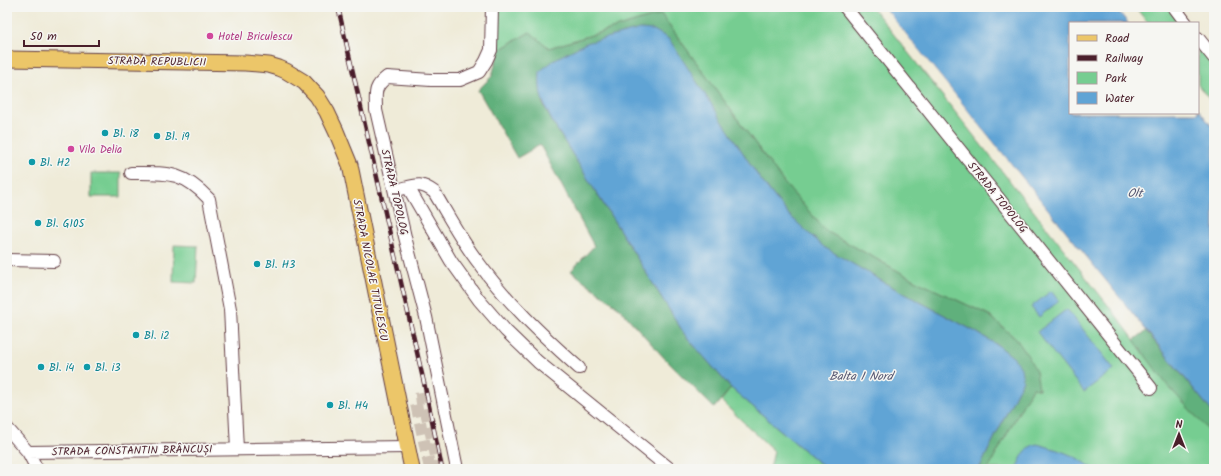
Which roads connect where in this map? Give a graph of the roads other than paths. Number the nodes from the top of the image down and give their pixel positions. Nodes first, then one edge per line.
1 (492, 7) edge
2 (845, 7) edge
3 (1174, 7) edge
4 (1185, 22) edge
5 (1199, 39) edge
6 (1214, 58) edge
7 (7, 59) edge
8 (304, 82) joint
9 (131, 173) dead end
10 (408, 187) junction
11 (394, 191) junction
12 (7, 260) edge
13 (54, 261) dead end
14 (579, 368) dead end
15 (1151, 388) dead end
16 (7, 428) edge
17 (407, 446) junction
18 (237, 449) junction
19 (28, 452) junction
20 (36, 469) edge
21 (412, 469) edge
22 (457, 469) edge
23 (670, 469) edge

1 - 11 street, STRADA TOPOLOG
2 - 15 street, STRADA TOPOLOG
3 - 4 street
5 - 6 street
7 - 8 main road, STRADA REPUBLICII
8 - 17 main road, STRADA NICOLAE TITULESCU
9 - 18 street
10 - 11 street
10 - 14 street
10 - 23 street
11 - 22 street, STRADA TOPOLOG
12 - 13 street
16 - 19 street
17 - 18 street, STRADA CONSTANTIN BRÂNCUȘI
17 - 21 main road, STRADA NICOLAE TITULESCU
18 - 19 street, STRADA CONSTANTIN BRÂNCUȘI
19 - 20 street

